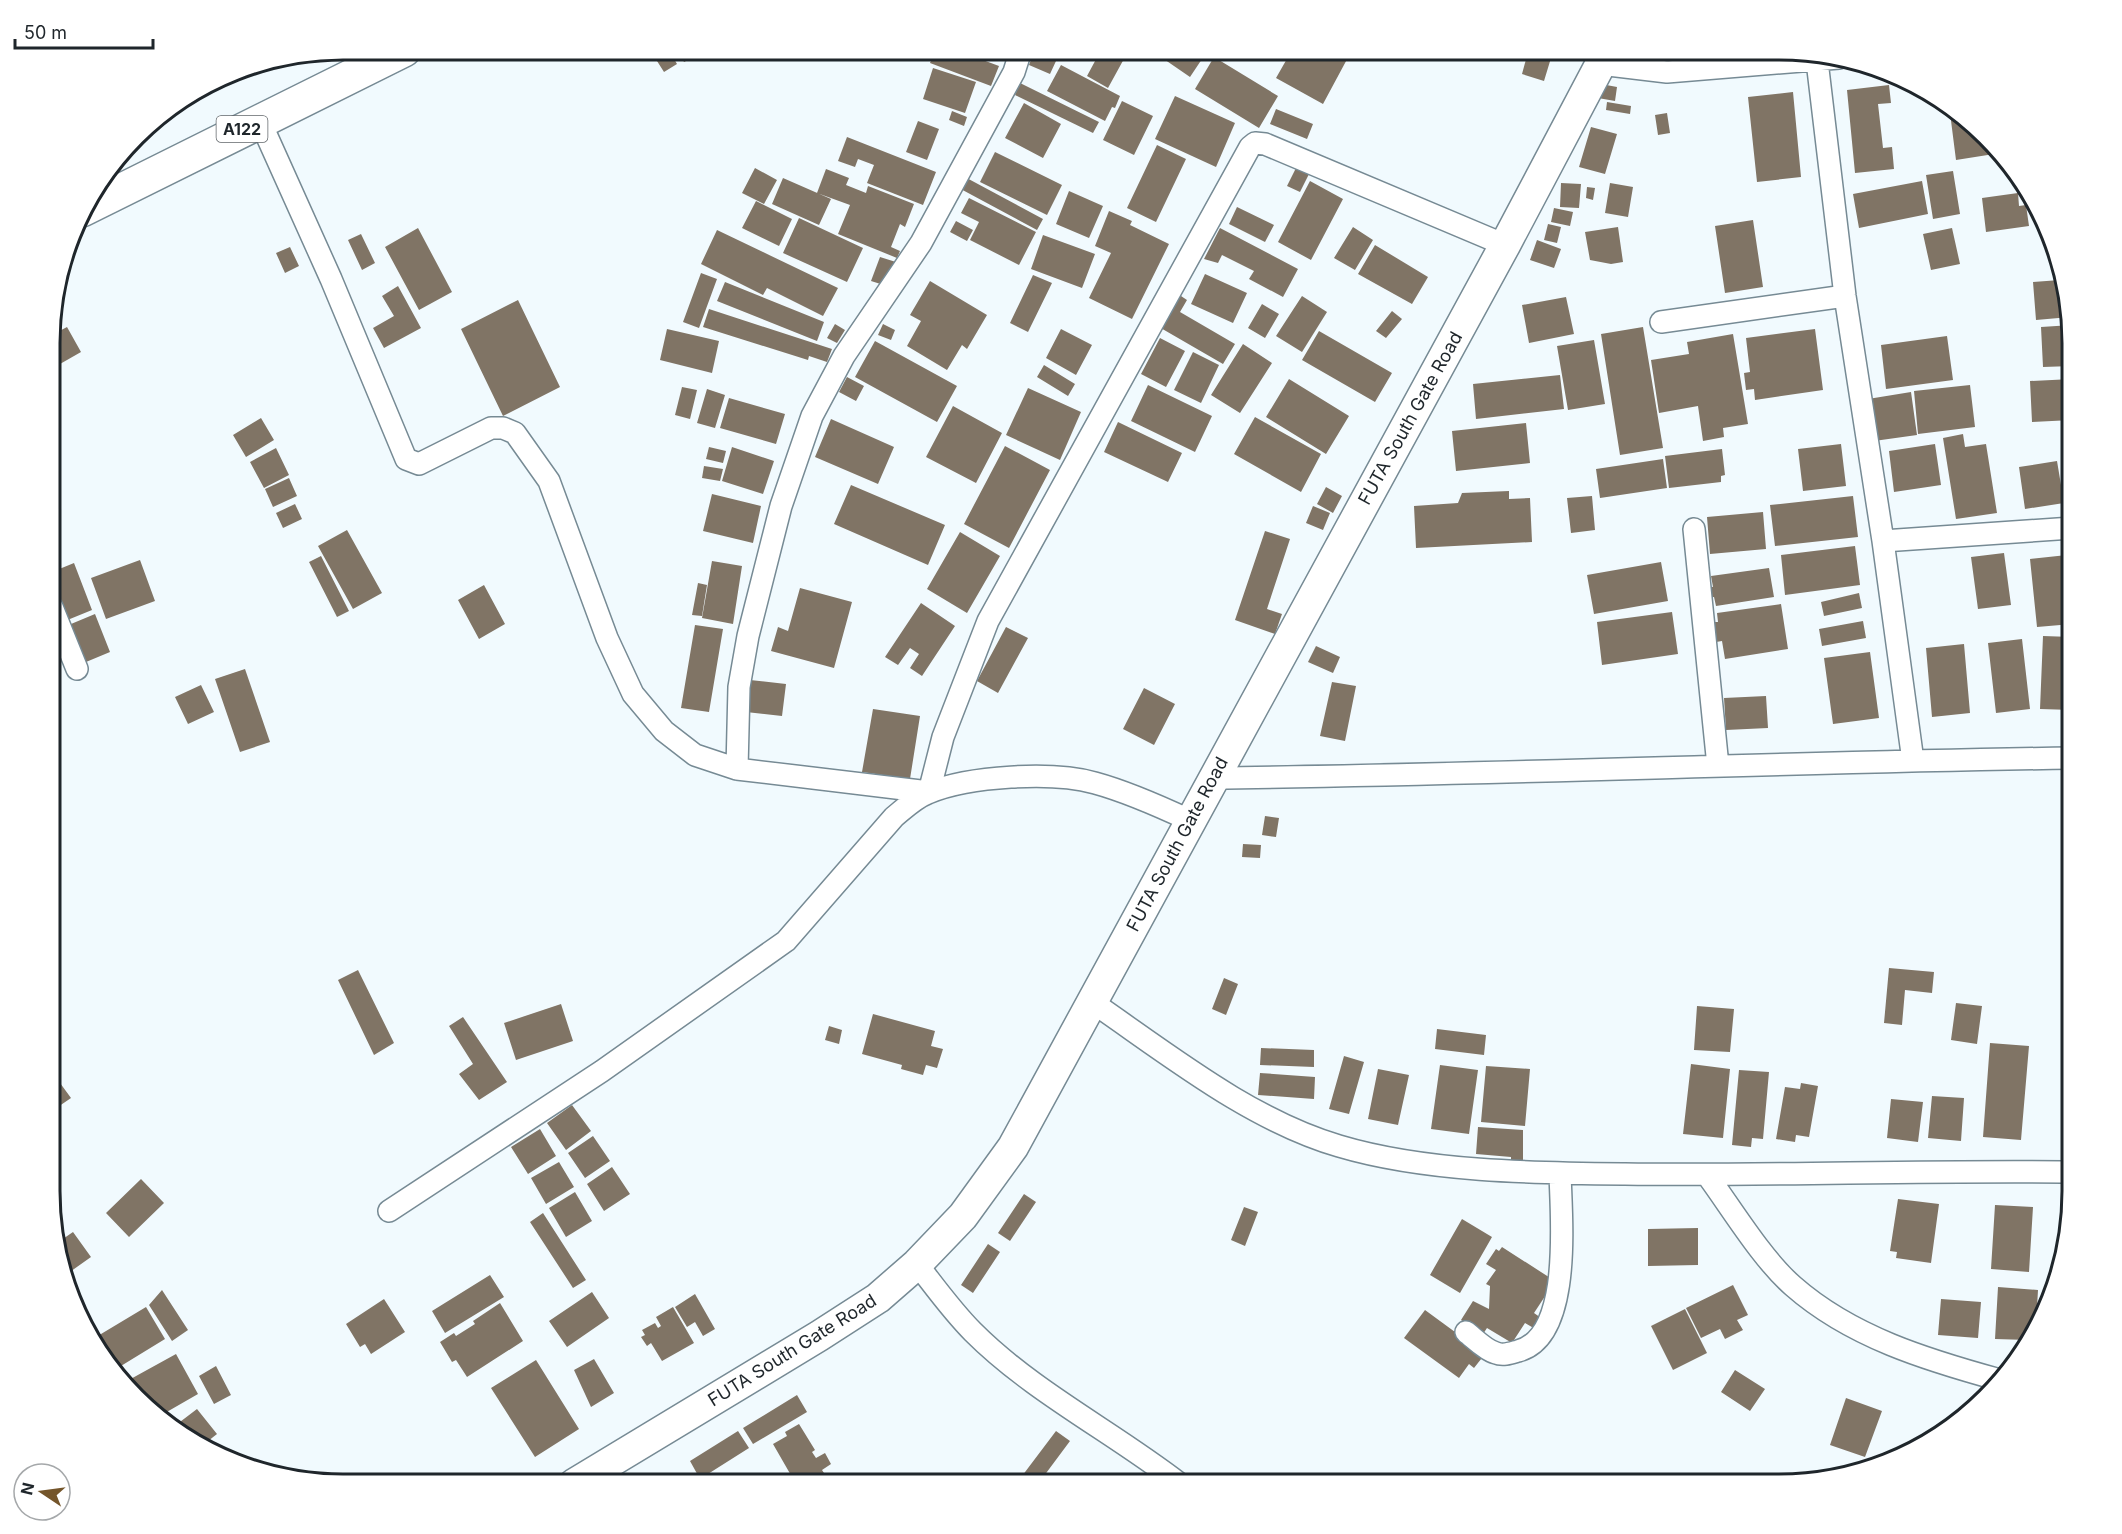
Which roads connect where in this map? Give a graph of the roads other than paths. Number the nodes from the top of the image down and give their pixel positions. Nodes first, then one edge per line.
1 (384, 60) edge
2 (1018, 60) edge
3 (1602, 60) edge
4 (1617, 60) edge
5 (1809, 62) edge
6 (1817, 62) edge
7 (260, 121) junction
8 (97, 202) edge
9 (1505, 245) junction
10 (1845, 296) junction
11 (1660, 322) dead end
12 (1694, 529) dead end
13 (2062, 529) edge
14 (1883, 541) junction
15 (60, 627) edge
16 (77, 669) dead end
17 (2062, 758) edge
18 (1913, 761) junction
19 (1718, 766) junction
20 (737, 769) junction
21 (1213, 778) junction
22 (929, 792) junction
23 (1189, 820) junction
24 (1092, 1002) junction
25 (2062, 1172) edge
26 (1560, 1173) junction
27 (1707, 1175) junction
28 (389, 1211) dead end
29 (916, 1264) junction
30 (1466, 1332) dead end
31 (1992, 1378) edge
32 (591, 1474) edge
33 (1167, 1474) edge

1 - 7 highway, A122
2 - 20 street
3 - 9 main road, FUTA South Gate Road
4 - 5 street
6 - 10 street
7 - 8 highway, A122
7 - 20 street
9 - 21 main road, FUTA South Gate Road
9 - 22 street
10 - 11 street
10 - 14 street
12 - 19 street
13 - 14 street
14 - 18 street
15 - 16 street
17 - 18 street
18 - 19 street
19 - 21 street
20 - 22 street
21 - 23 main road, FUTA South Gate Road
22 - 23 street
22 - 28 street
23 - 24 main road, FUTA South Gate Road
24 - 26 street
24 - 29 main road, FUTA South Gate Road
25 - 27 street
26 - 27 street
26 - 30 street
27 - 31 street
29 - 32 main road, FUTA South Gate Road
29 - 33 street

